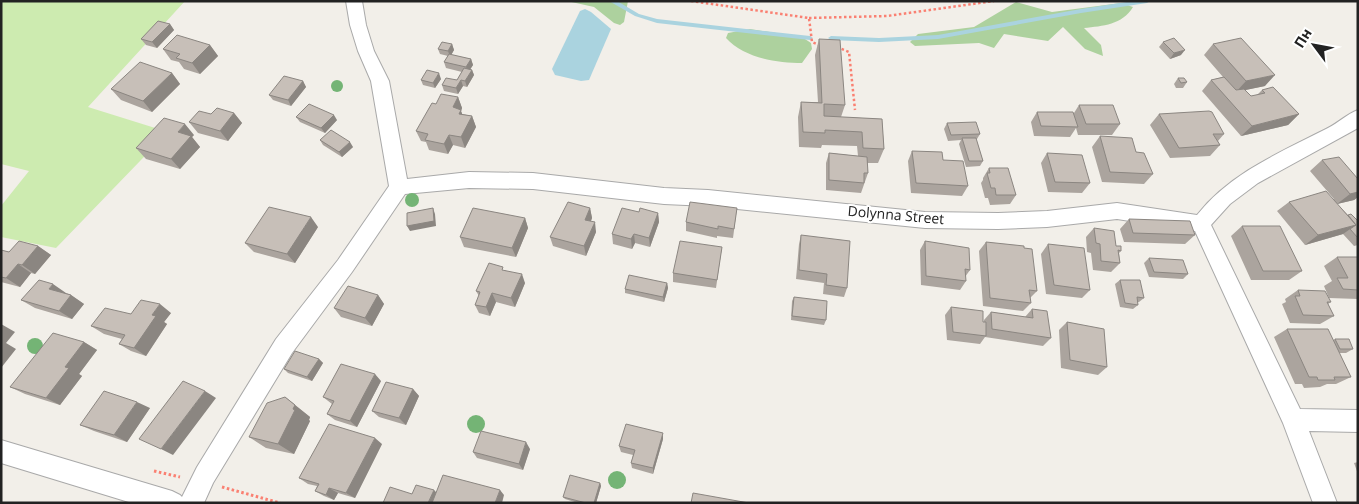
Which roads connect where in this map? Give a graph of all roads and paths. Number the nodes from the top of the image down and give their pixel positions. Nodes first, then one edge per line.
1 (354, 1) edge
2 (691, 1) edge
3 (994, 1) edge
4 (809, 18) junction
5 (825, 46) edge
6 (832, 47) edge
7 (855, 110) dead end
8 (1358, 117) edge
9 (399, 187) junction
10 (1201, 224) junction
11 (1293, 420) junction
12 (1358, 421) edge
13 (1, 451) edge
14 (202, 482) junction
15 (172, 503) edge
16 (191, 503) edge
17 (280, 503) edge
18 (1324, 503) edge

1 - 9 street
2 - 4 path
3 - 4 path
4 - 5 path
6 - 7 path
8 - 10 street
9 - 10 street, Dolynna Street
9 - 14 street
10 - 11 street
11 - 12 street
11 - 18 street
13 - 15 street
14 - 16 street
14 - 17 path

